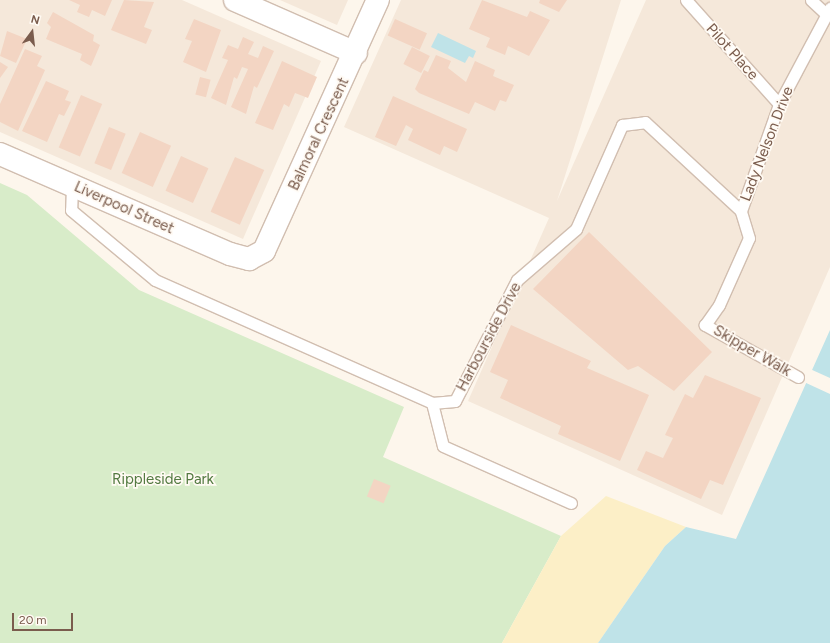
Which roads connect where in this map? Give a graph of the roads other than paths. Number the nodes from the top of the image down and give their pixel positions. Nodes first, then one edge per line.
1 (235, 0) edge
2 (378, 0) edge
3 (686, 0) edge
4 (811, 0) edge
5 (828, 12) edge
6 (356, 53) junction
7 (779, 104) junction
8 (0, 154) edge
9 (72, 186) junction
10 (741, 211) junction
11 (250, 259) joint
12 (706, 324) joint
13 (798, 377) dead end
14 (432, 403) junction
15 (571, 503) dead end

1 - 6 street
2 - 6 street, Balmoral Crescent
3 - 7 lane, Pilot Place
4 - 5 lane
5 - 7 lane, Lady Nelson Drive
6 - 11 street, Balmoral Crescent
7 - 10 lane, Lady Nelson Drive
8 - 9 street, Liverpool Street
9 - 11 street, Liverpool Street
9 - 14 lane
10 - 12 lane, Lady Nelson Drive
10 - 14 lane, Harbourside Drive
12 - 13 lane, Skipper Walk
14 - 15 lane

